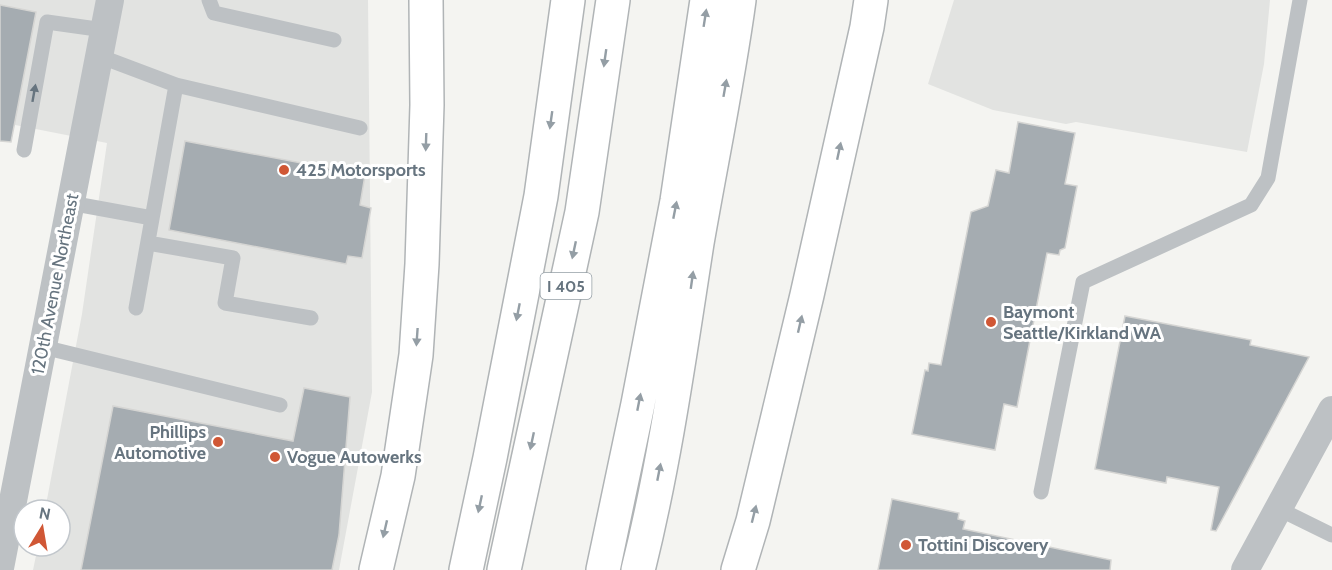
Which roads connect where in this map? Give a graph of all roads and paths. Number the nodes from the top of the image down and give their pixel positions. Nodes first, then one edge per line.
1 (110, 0) edge
2 (209, 0) edge
3 (426, 0) edge
4 (568, 0) edge
5 (613, 0) edge
6 (707, 0) edge
7 (739, 0) edge
8 (1300, 0) edge
9 (872, 9) edge
10 (334, 40) dead end
11 (101, 43) junction
12 (176, 85) junction
13 (360, 128) dead end
14 (24, 150) dead end
15 (70, 203) junction
16 (152, 218) junction
17 (148, 243) junction
18 (136, 308) dead end
19 (311, 318) dead end
20 (43, 347) junction
21 (280, 405) dead end
22 (1332, 410) edge
23 (1041, 492) dead end
24 (1279, 508) junction
25 (1332, 535) edge
26 (0, 568) edge
27 (376, 570) edge
28 (466, 570) edge
29 (504, 570) edge
30 (603, 570) edge
31 (638, 570) edge
32 (738, 570) edge
33 (1245, 570) edge

1 - 11 street, 120th Avenue Northeast
2 - 10 lane
3 -> 27 highway
4 -> 28 highway, I 405
5 -> 29 highway, I 405
30 -> 6 highway
31 -> 7 highway
8 - 23 lane
32 -> 9 highway
11 - 12 lane
14 -> 11 lane
11 - 15 street, 120th Avenue Northeast
12 - 13 lane
12 - 16 lane
15 - 16 lane
15 - 20 street, 120th Avenue Northeast
16 - 17 lane
17 - 18 lane
17 - 19 lane
20 - 21 lane
20 - 26 street, 120th Avenue Northeast
22 - 24 street
24 - 25 lane
24 - 33 street

